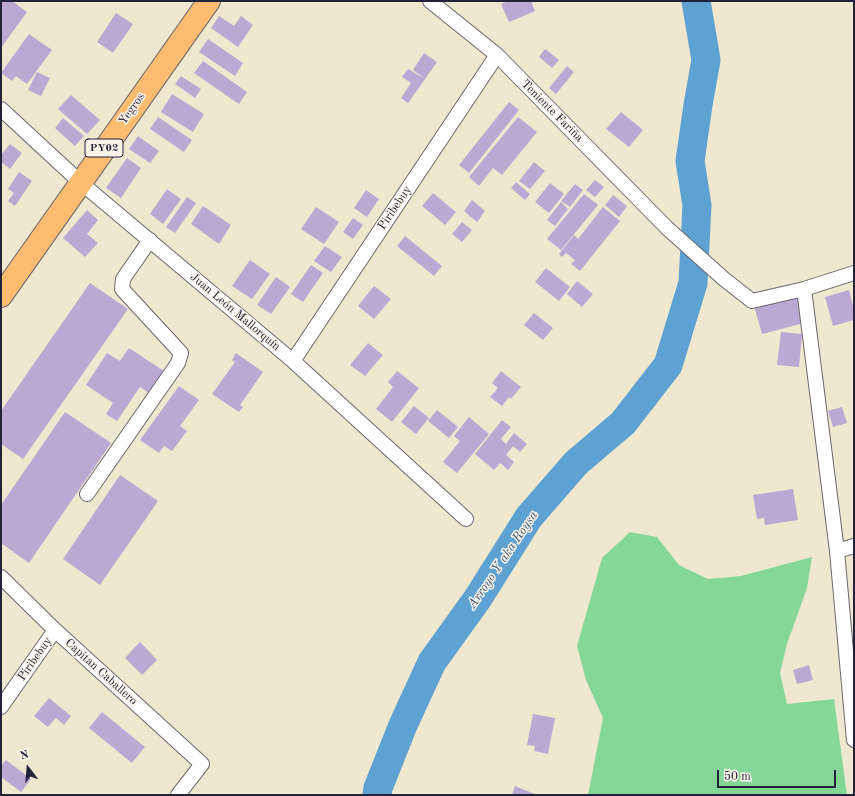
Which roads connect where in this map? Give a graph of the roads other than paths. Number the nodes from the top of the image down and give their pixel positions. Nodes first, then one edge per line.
1 (209, 1) edge
2 (430, 1) edge
3 (497, 55) junction
4 (1, 109) edge
5 (80, 182) junction
6 (150, 240) junction
7 (854, 273) edge
8 (804, 289) junction
9 (1, 296) edge
10 (293, 361) junction
11 (87, 494) dead end
12 (466, 519) dead end
13 (854, 546) edge
14 (837, 551) junction
15 (1, 577) edge
16 (55, 630) junction
17 (1, 707) edge
18 (854, 740) edge
19 (178, 795) edge

1 - 5 main road, Yegros / PY02
2 - 3 street, Teniente Fariña
3 - 8 street, Teniente Fariña
3 - 10 street, Piribebuy
4 - 5 street, Juan León Mallorquín
5 - 6 street, Juan León Mallorquín
5 - 9 main road, Yegros / PY02
6 - 10 street, Juan León Mallorquín
6 - 11 street
7 - 8 street
8 - 14 street
10 - 12 street, Juan León Mallorquín
13 - 14 street
14 - 18 street
15 - 16 street, Capitan Caballero
16 - 17 street, Piribebuy
16 - 19 street, Capitan Caballero

